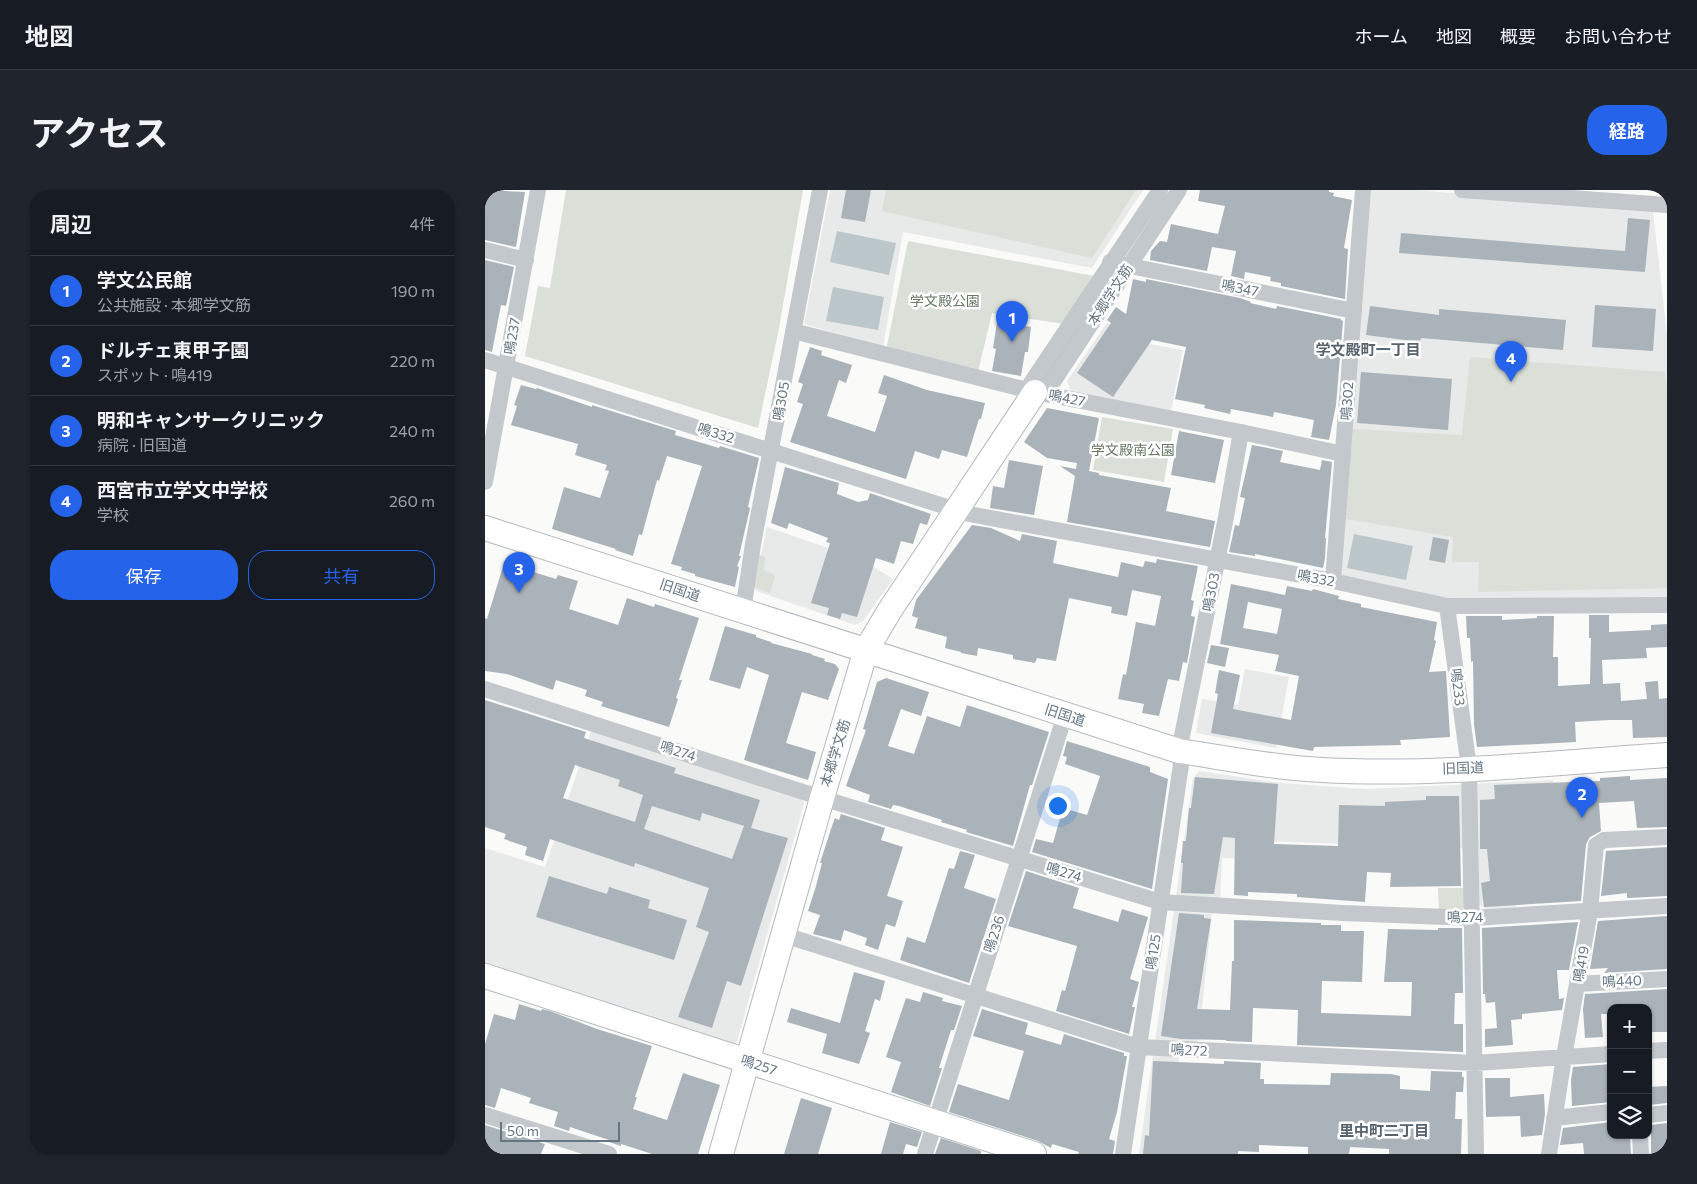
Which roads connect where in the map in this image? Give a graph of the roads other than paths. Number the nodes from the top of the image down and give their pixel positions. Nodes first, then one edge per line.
1 (538, 190) edge
2 (820, 190) edge
3 (1159, 190) edge
4 (1179, 190) edge
5 (1363, 190) edge
6 (1462, 190) edge
7 (1667, 205) edge
8 (485, 250) edge
9 (526, 260) junction
10 (1120, 264) junction
11 (1354, 311) junction
12 (793, 331) junction
13 (485, 360) edge
14 (507, 367) junction
15 (1035, 392) junction
16 (1241, 432) junction
17 (771, 451) junction
18 (1343, 454) junction
19 (485, 482) edge
20 (957, 511) junction
21 (485, 528) edge
22 (1218, 560) junction
23 (1333, 581) junction
24 (1667, 605) edge
25 (1447, 606) junction
26 (743, 611) junction
27 (866, 650) junction
28 (485, 689) edge
29 (1065, 715) junction
30 (1179, 751) junction
31 (1667, 755) edge
32 (1469, 768) junction
33 (822, 798) junction
34 (1667, 837) edge
35 (1019, 858) junction
36 (1161, 902) junction
37 (1667, 906) edge
38 (1590, 911) junction
39 (1472, 918) junction
40 (784, 935) junction
41 (485, 976) edge
42 (1667, 978) edge
43 (1577, 984) junction
44 (974, 995) junction
45 (1138, 1047) junction
46 (1667, 1050) edge
47 (1652, 1051) edge
48 (1607, 1054) edge
49 (1564, 1057) junction
50 (747, 1062) junction
51 (1475, 1063) junction
52 (1607, 1112) edge
53 (1667, 1114) edge
54 (485, 1115) edge
55 (1652, 1115) edge
56 (1555, 1118) junction
57 (935, 1122) junction
58 (1640, 1139) edge
59 (609, 1154) edge
60 (721, 1154) edge
61 (925, 1154) edge
62 (1034, 1154) edge
63 (1123, 1154) edge
64 (1476, 1154) edge
65 (1549, 1154) edge
66 (1641, 1154) edge

1 - 9 street, 鳴237
2 - 12 street, 鳴305
3 - 10 street, 本郷学文筋
4 - 10 street, 本郷学文筋
5 - 11 street, 鳴302
6 - 7 street
8 - 9 street
9 - 14 street, 鳴237
10 - 11 street, 鳴347
10 - 15 street, 本郷学文筋
11 - 18 street, 鳴302
12 - 15 street, 鳴427
12 - 17 street, 鳴305
13 - 14 street, 鳴332
14 - 17 street, 鳴332
14 - 19 street, 鳴237
15 - 16 street, 鳴427
15 - 20 street, 本郷学文筋
16 - 18 street, 鳴427
16 - 22 street, 鳴303
17 - 20 street, 鳴332
17 - 26 street, 鳴305
18 - 23 street, 鳴302
20 - 22 street, 鳴332
20 - 27 street, 本郷学文筋
21 - 26 street, 旧国道
22 - 23 street, 鳴332
22 - 30 street, 鳴303
23 - 25 street, 鳴332
24 - 25 street, 鳴332
25 - 32 street, 鳴233
26 - 27 street, 旧国道
27 - 29 street, 旧国道
27 - 33 street, 本郷学文筋
28 - 33 street, 鳴274
29 - 30 street, 旧国道
29 - 35 street, 鳴236
30 - 32 street, 旧国道
30 - 36 street, 鳴125
31 - 32 street, 旧国道
32 - 39 street, 鳴233
33 - 35 street, 鳴274
33 - 40 street, 本郷学文筋
34 - 38 street, 鳴419
35 - 36 street, 鳴274
35 - 44 street, 鳴236
36 - 39 street, 鳴274
36 - 45 street, 鳴125
37 - 38 street, 鳴274
38 - 39 street, 鳴274
38 - 43 street, 鳴419
39 - 51 street, 鳴233
40 - 44 street, 鳴272
40 - 50 street, 本郷学文筋
41 - 50 street, 鳴257
42 - 43 street, 鳴440
43 - 49 street, 鳴419
44 - 45 street, 鳴272
44 - 57 street, 鳴236
45 - 51 street, 鳴272
45 - 63 street, 鳴125
46 - 47 street
48 - 49 street, 鳴272
49 - 51 street, 鳴272
49 - 56 street, 鳴419
50 - 57 street, 鳴257
50 - 60 street, 本郷学文筋
51 - 64 street, 鳴233
52 - 56 street
53 - 55 street
54 - 59 street
56 - 65 street, 鳴419
57 - 61 street, 鳴236
57 - 62 street, 鳴257
58 - 66 street

